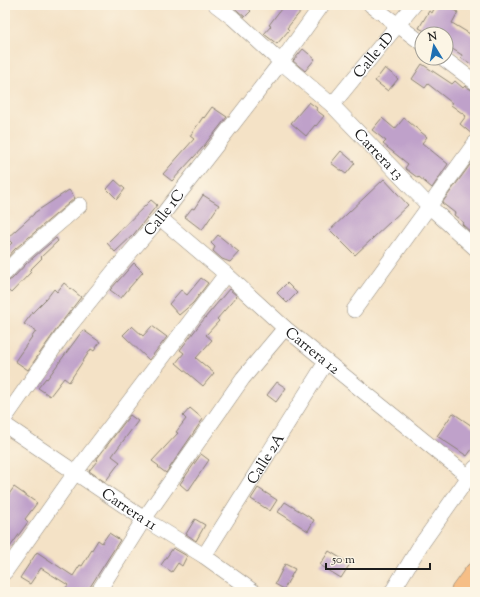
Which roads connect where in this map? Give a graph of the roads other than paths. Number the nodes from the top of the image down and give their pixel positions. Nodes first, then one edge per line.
1 (216, 5) edge
2 (322, 5) edge
3 (371, 5) edge
4 (414, 5) edge
5 (398, 25) junction
6 (414, 37) edge
7 (281, 62) junction
8 (454, 66) edge
9 (475, 82) edge
10 (332, 105) junction
11 (475, 143) edge
12 (80, 205) dead end
13 (429, 206) junction
14 (160, 218) junction
15 (475, 248) edge
16 (5, 273) edge
17 (226, 274) junction
18 (354, 310) dead end
19 (286, 328) junction
20 (326, 362) junction
21 (5, 418) edge
22 (5, 425) edge
23 (75, 473) junction
24 (472, 473) edge
25 (144, 519) junction
26 (204, 556) junction
27 (5, 572) edge
28 (475, 573) edge
29 (98, 592) edge
30 (254, 592) edge
31 (392, 592) edge
32 (461, 592) edge

1 - 7 street, Carrera 13
2 - 7 street, Calle 1C
3 - 5 street
4 - 5 street, Calle 1D
5 - 6 street
5 - 10 street, Calle 1D
7 - 10 street, Carrera 13
7 - 14 street, Calle 1C
8 - 9 street
10 - 13 street, Carrera 13
11 - 13 street
12 - 16 street
13 - 15 street, Carrera 13
13 - 18 street
14 - 17 street, Carrera 12
14 - 21 street, Calle 1C
17 - 19 street, Carrera 12
17 - 23 street
19 - 20 street, Carrera 12
19 - 25 street
20 - 24 street, Carrera 12
20 - 26 street, Calle 2A
22 - 23 street, Carrera 11
23 - 25 street, Carrera 11
23 - 27 street
24 - 31 street
25 - 26 street, Carrera 11
25 - 29 street
26 - 30 street, Carrera 11
28 - 32 highway

